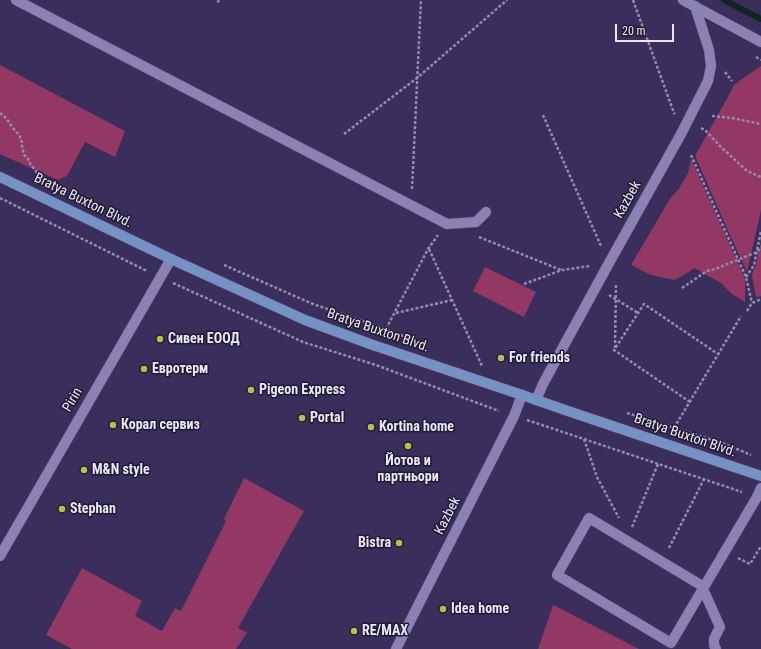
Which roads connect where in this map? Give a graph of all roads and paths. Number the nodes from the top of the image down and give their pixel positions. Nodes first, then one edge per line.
1 (16, 0) edge
2 (220, 0) edge
3 (422, 0) edge
4 (507, 0) edge
5 (633, 0) edge
6 (683, 0) edge
7 (217, 2) dead end
8 (695, 6) junction
9 (761, 42) edge
10 (417, 78) junction
11 (0, 113) edge
12 (674, 113) dead end
13 (543, 115) dead end
14 (712, 116) dead end
15 (761, 124) edge
16 (704, 130) dead end
17 (344, 134) dead end
18 (691, 155) dead end
19 (0, 177) edge
20 (32, 177) dead end
21 (761, 177) edge
22 (411, 205) junction
23 (486, 212) dead end
24 (447, 224) junction
25 (761, 231) edge
26 (475, 235) dead end
27 (761, 247) edge
28 (428, 249) junction
29 (757, 252) junction
30 (171, 259) junction
31 (738, 260) junction
32 (221, 263) dead end
33 (609, 263) junction
34 (562, 270) junction
35 (746, 277) junction
36 (616, 282) dead end
37 (524, 284) dead end
38 (682, 288) dead end
39 (609, 295) dead end
40 (615, 299) junction
41 (761, 299) edge
42 (452, 300) junction
43 (752, 303) junction
44 (747, 311) dead end
45 (395, 313) junction
46 (638, 313) junction
47 (741, 316) dead end
48 (386, 330) junction
49 (421, 344) dead end
50 (616, 348) junction
51 (718, 354) junction
52 (477, 366) dead end
53 (522, 395) junction
54 (536, 400) junction
55 (690, 402) junction
56 (621, 411) dead end
57 (522, 419) dead end
58 (560, 426) dead end
59 (674, 428) junction
60 (558, 430) junction
61 (583, 439) junction
62 (754, 456) dead end
63 (658, 464) junction
64 (761, 476) edge
65 (704, 479) junction
66 (759, 493) edge
67 (628, 536) junction
68 (761, 546) edge
69 (0, 556) edge
70 (662, 562) junction
71 (750, 564) dead end
72 (704, 588) junction
73 (396, 649) edge
74 (716, 649) edge

1 - 22 street
2 - 7 path
3 - 10 path
4 - 10 path
5 - 12 path
6 - 8 street
8 - 9 street
8 - 33 street, Kazbek
10 - 17 path
10 - 22 path
11 - 20 path
13 - 33 path
14 - 15 path
16 - 21 path
18 - 31 path
19 - 30 street, Bratya Buxton Blvd.
22 - 24 street
23 - 24 street
24 - 28 path
25 - 29 path
26 - 34 path
27 - 29 path
28 - 42 path
28 - 45 path
29 - 31 path
29 - 35 path
30 - 53 street, Bratya Buxton Blvd.
30 - 69 street, Pirin
31 - 35 path
31 - 38 path
32 - 48 path
33 - 34 path
33 - 54 street, Kazbek
34 - 37 path
35 - 43 path
36 - 40 path
39 - 40 path
40 - 46 path
40 - 50 path
41 - 43 path
42 - 45 path
42 - 52 path
43 - 44 path
45 - 48 path
46 - 50 path
46 - 51 path
47 - 51 path
48 - 49 path
50 - 55 path
51 - 55 path
53 - 54 street, Bratya Buxton Blvd.
53 - 73 street, Kazbek
54 - 64 street, Bratya Buxton Blvd.
55 - 59 path
56 - 59 path
57 - 60 path
58 - 60 path
59 - 62 path
60 - 61 path
61 - 63 path
61 - 67 path
63 - 65 path
63 - 67 path
65 - 66 path
65 - 70 path
66 - 72 street
67 - 70 street
67 - 72 street
68 - 71 path
70 - 72 street
72 - 74 street

